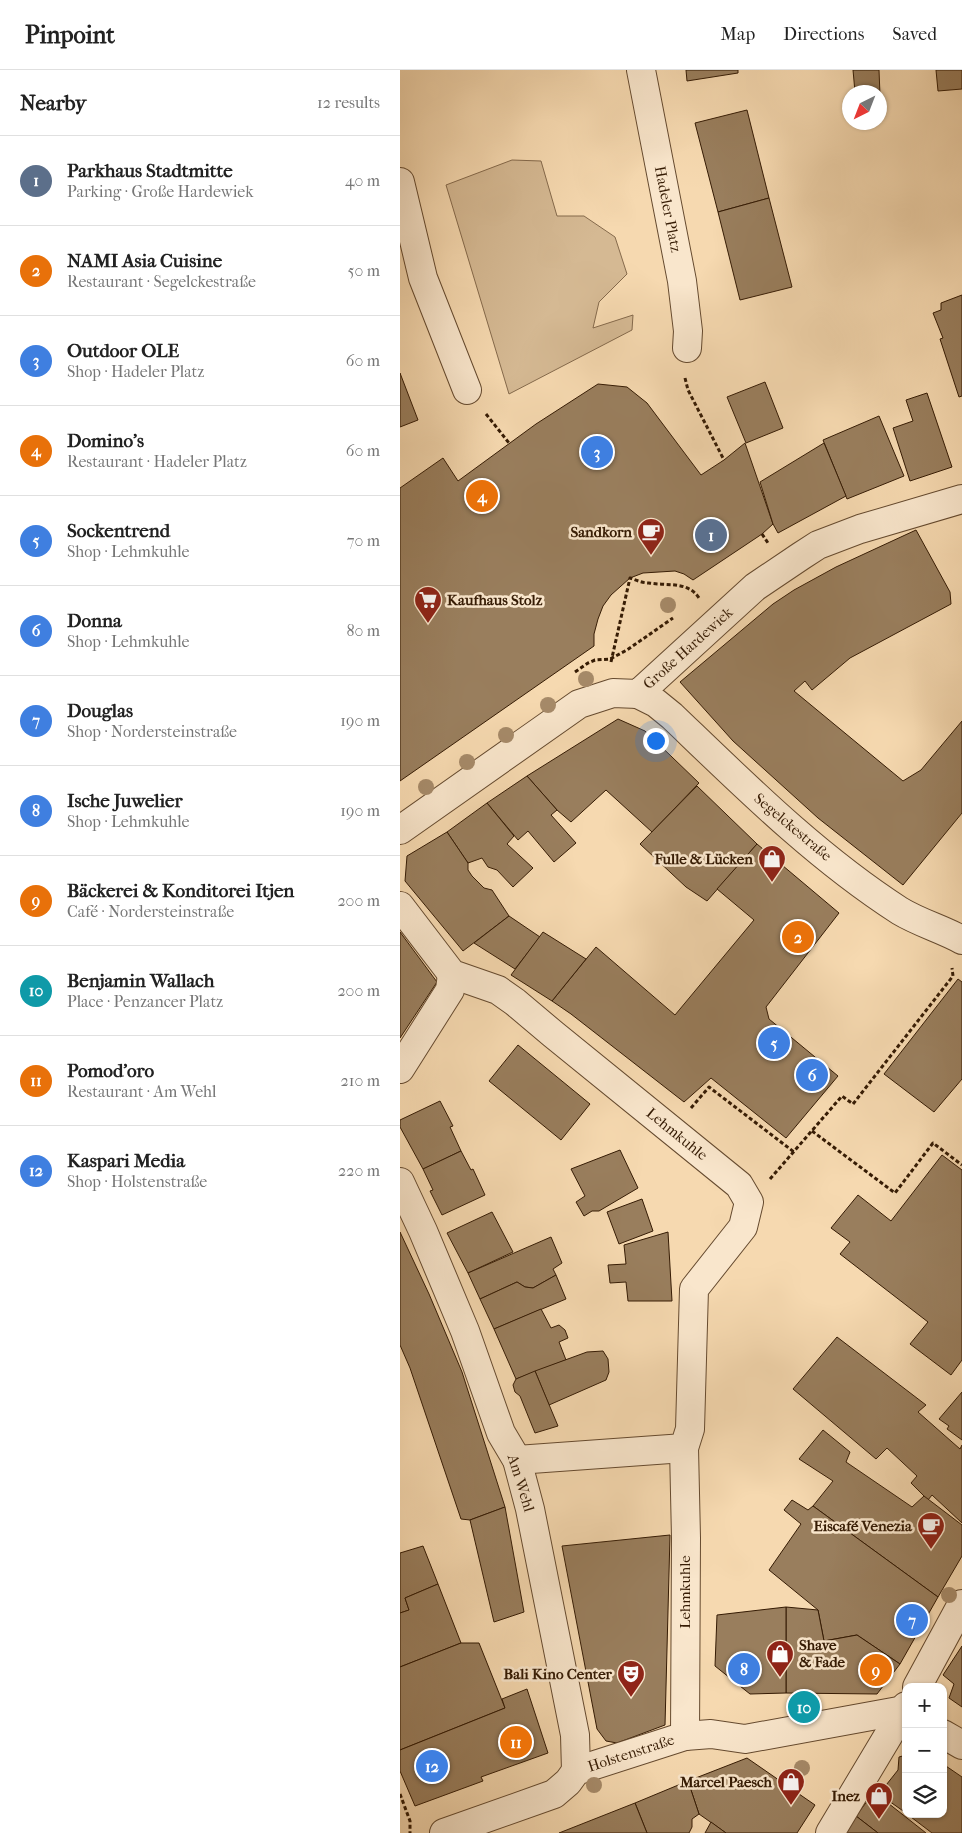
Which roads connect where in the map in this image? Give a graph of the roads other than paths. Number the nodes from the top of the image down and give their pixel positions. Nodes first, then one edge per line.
1 (641, 70) edge
2 (400, 182) edge
3 (687, 348) road end
4 (467, 390) road end
5 (962, 499) edge
6 (638, 694) junction
7 (400, 830) edge
8 (400, 906) edge
9 (955, 936) edge
10 (452, 974) junction
11 (400, 1069) edge
12 (400, 1182) edge
13 (684, 1448) junction
14 (517, 1460) junction
15 (962, 1604) edge
16 (919, 1683) edge
17 (902, 1705) edge
18 (902, 1714) edge
19 (685, 1736) junction
20 (947, 1736) edge
21 (962, 1745) edge
22 (576, 1771) junction
23 (444, 1833) edge
24 (830, 1833) edge

1 - 3 street, Hadeler Platz
2 - 4 street
5 - 6 street, Große Hardewiek
6 - 7 street, Große Hardewiek
6 - 9 street, Segelckestraße
8 - 10 street
10 - 11 street
10 - 13 street, Lehmkuhle
12 - 14 street, Am Wehl
13 - 14 street
13 - 19 street, Lehmkuhle
14 - 22 street, Am Wehl
15 - 16 street
17 - 19 street, Holstenstraße
18 - 24 street
19 - 22 street, Holstenstraße
20 - 21 street
22 - 23 street, Holstenstraße

